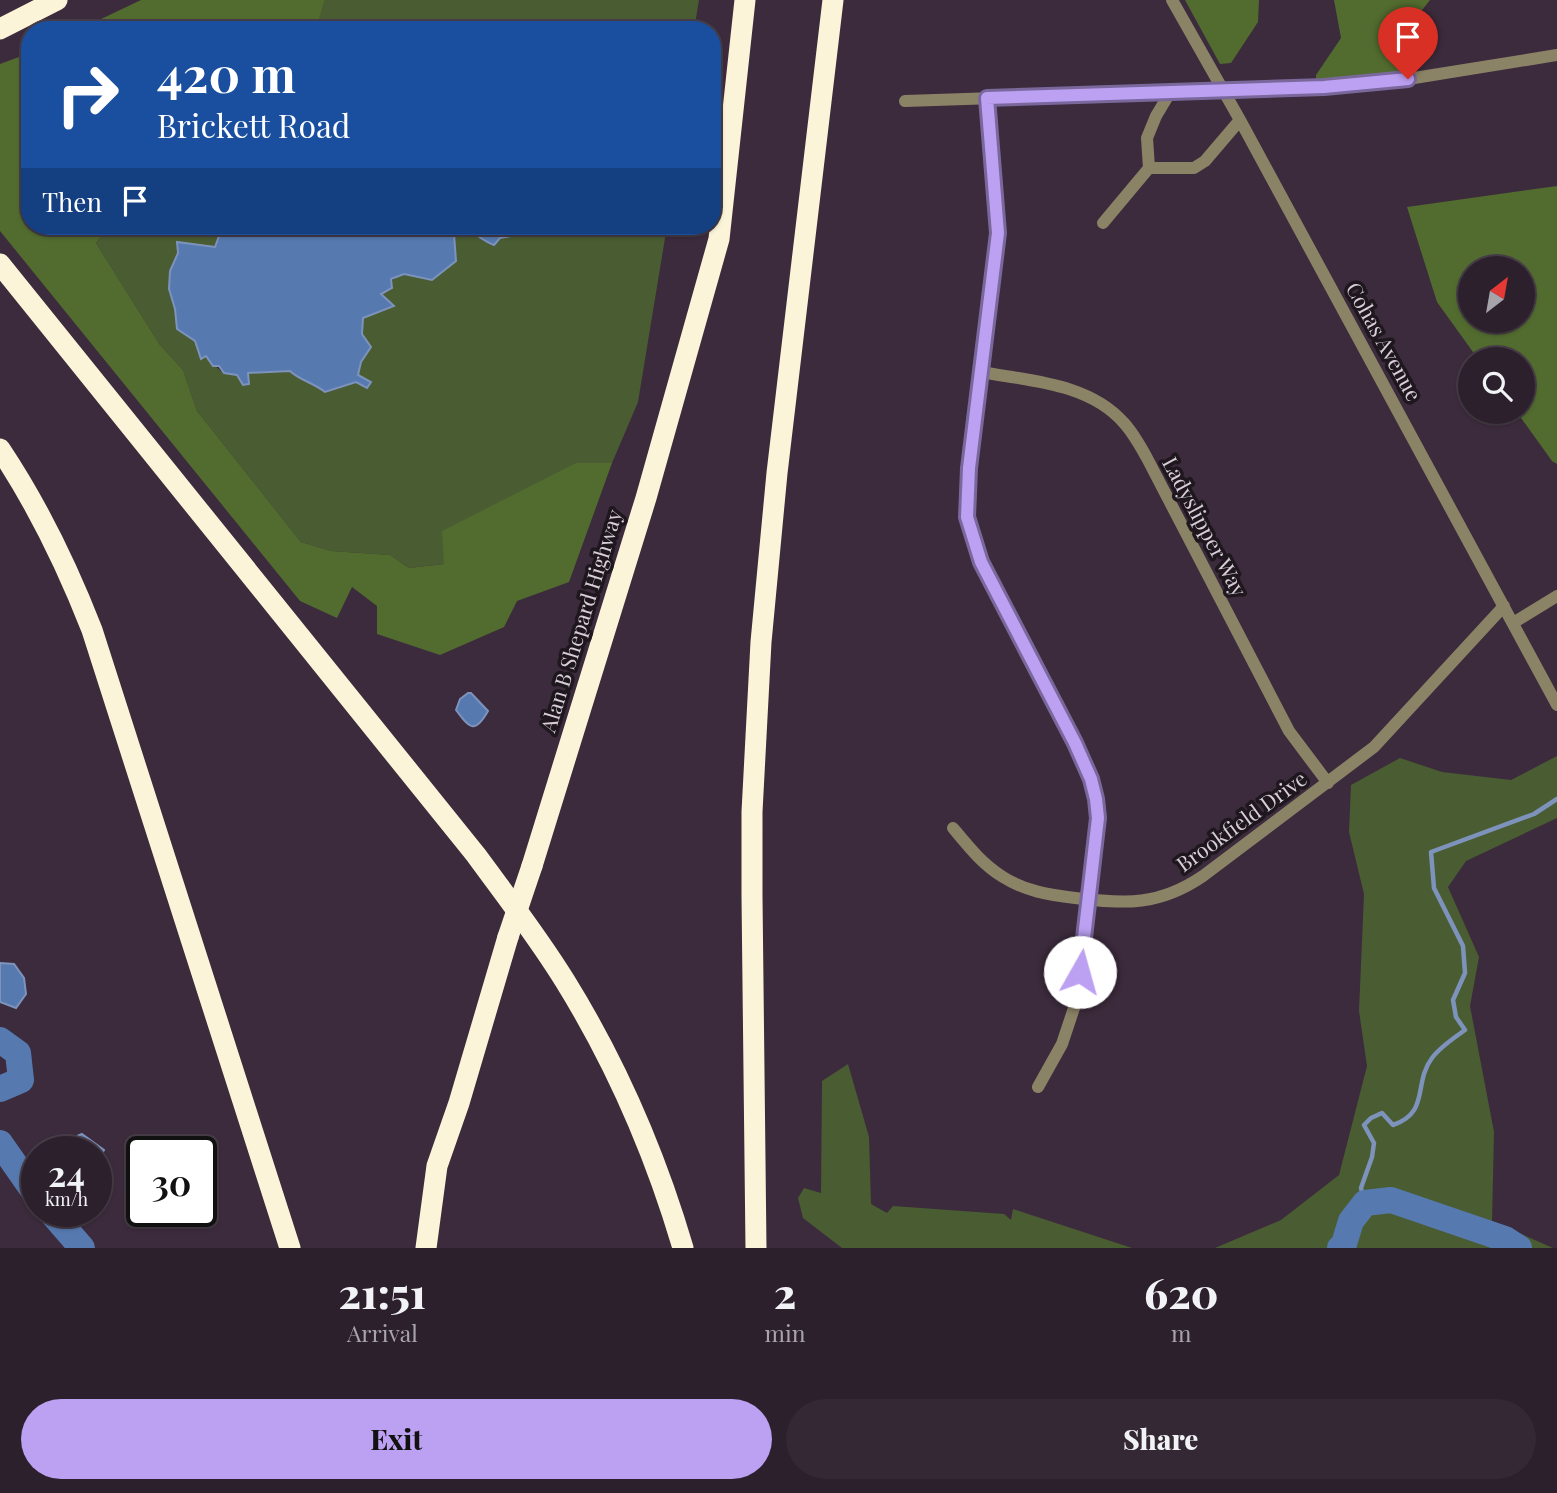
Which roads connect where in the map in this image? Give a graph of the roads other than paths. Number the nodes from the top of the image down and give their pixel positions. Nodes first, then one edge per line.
1 (57, 0) edge
2 (745, 0) edge
3 (833, 0) edge
4 (1172, 0) edge
5 (0, 29) edge
6 (1557, 55) edge
7 (1223, 89) junction
8 (1171, 90) junction
9 (987, 98) junction
10 (905, 101) dead end
11 (1240, 120) junction
12 (1149, 168) junction
13 (721, 221) edge
14 (1103, 223) dead end
15 (719, 235) edge
16 (0, 264) edge
17 (981, 372) junction
18 (0, 449) edge
19 (1557, 596) edge
20 (1504, 606) junction
21 (1513, 623) junction
22 (1557, 705) edge
23 (1328, 783) junction
24 (953, 828) dead end
25 (1089, 900) junction
26 (1038, 1087) dead end
27 (289, 1248) edge
28 (426, 1248) edge
29 (683, 1248) edge
30 (756, 1248) edge

1 - 5 highway
2 - 13 highway, Alan B Shepard Highway, bridge
3 - 30 highway
4 - 7 street, Cohas Avenue
6 - 7 street
7 - 8 street
7 - 11 street, Cohas Avenue
8 - 9 street
8 - 12 street
9 - 10 street
9 - 17 street
11 - 12 street
11 - 20 street, Cohas Avenue
12 - 14 street
15 - 28 highway, Alan B Shepard Highway, bridge
16 - 29 highway
17 - 23 street, Ladyslipper Way
17 - 25 street
18 - 27 highway
19 - 21 street
20 - 21 street, Cohas Avenue
20 - 23 street, Brookfield Drive
21 - 22 street, Cohas Avenue
23 - 25 street, Brookfield Drive
24 - 25 street, Brookfield Drive
25 - 26 street

